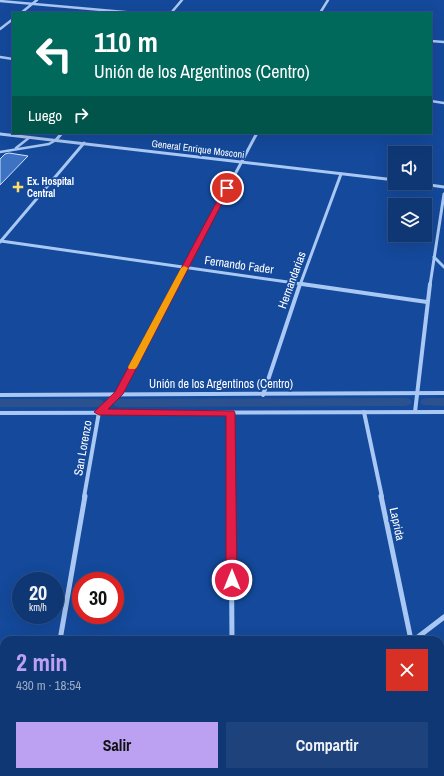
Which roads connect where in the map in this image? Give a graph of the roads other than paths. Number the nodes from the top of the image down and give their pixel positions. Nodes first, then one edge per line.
1 (37, 0) edge
2 (182, 0) edge
3 (328, 0) edge
4 (0, 1) edge
5 (33, 4) junction
6 (22, 12) edge
7 (125, 12) edge
8 (172, 12) edge
9 (321, 12) edge
10 (12, 20) edge
11 (0, 29) edge
12 (432, 41) edge
13 (444, 42) edge
14 (0, 57) edge
15 (12, 59) edge
16 (432, 101) edge
17 (444, 103) edge
18 (0, 134) edge
19 (61, 134) edge
20 (256, 134) edge
21 (30, 137) junction
22 (56, 140) junction
23 (84, 143) junction
24 (14, 149) junction
25 (0, 152) edge
26 (241, 162) junction
27 (341, 174) junction
28 (388, 179) edge
29 (432, 185) edge
30 (444, 186) edge
31 (444, 194) edge
32 (1, 241) edge
33 (434, 257) junction
34 (185, 267) junction
35 (444, 267) edge
36 (300, 284) junction
37 (427, 302) junction
38 (417, 393) junction
39 (444, 393) edge
40 (118, 394) junction
41 (263, 394) junction
42 (0, 395) edge
43 (99, 412) junction
44 (364, 412) junction
45 (416, 412) junction
46 (444, 412) edge
47 (0, 413) edge
48 (231, 413) junction
49 (444, 618) edge
50 (61, 636) edge
51 (232, 636) edge
52 (410, 636) edge
53 (419, 636) edge

1 - 5 street
2 - 8 street
3 - 9 street
4 - 5 street
5 - 6 street
5 - 7 street
10 - 11 street
12 - 13 street
14 - 15 street
16 - 17 street
18 - 21 street, General Enrique Mosconi
19 - 22 street
20 - 26 street, San Lorenzo
21 - 22 street, General Enrique Mosconi
21 - 24 lane
22 - 23 street, General Enrique Mosconi
22 - 24 lane
23 - 26 street, General Enrique Mosconi
23 - 32 street
24 - 25 lane
26 - 27 street, General Enrique Mosconi
26 - 34 street, San Lorenzo
27 - 28 street, General Enrique Mosconi
27 - 36 street, Hernandarias
29 - 30 street
31 - 33 street
32 - 34 street, Fernando Fader
33 - 35 street
33 - 37 street
34 - 36 street, Fernando Fader
34 - 40 street, San Lorenzo
36 - 37 street, Fernando Fader
36 - 41 street, Hernandarias
37 - 38 street
38 - 39 street, Unión de los Argentinos (Centro)
38 - 41 street, Unión de los Argentinos (Centro)
38 - 45 street
40 - 41 street, Unión de los Argentinos (Centro)
40 - 42 street, Unión de los Argentinos (Centro)
40 - 43 street, San Lorenzo
43 - 47 street
43 - 48 street
43 - 50 street, San Lorenzo
44 - 45 street
44 - 48 street
44 - 52 street, Laprida
45 - 46 street
48 - 51 street
49 - 53 street

